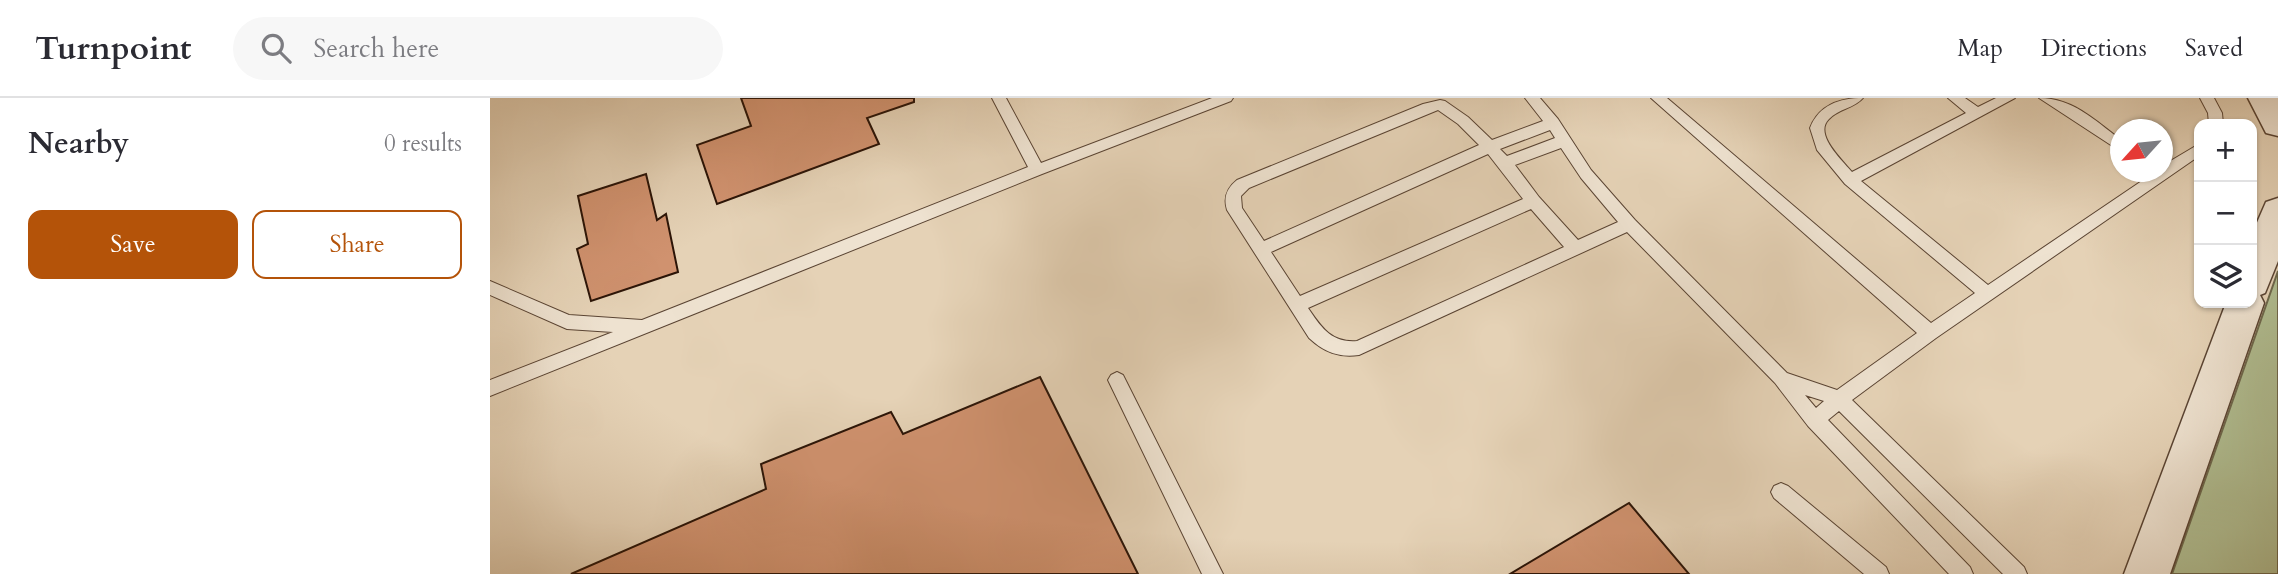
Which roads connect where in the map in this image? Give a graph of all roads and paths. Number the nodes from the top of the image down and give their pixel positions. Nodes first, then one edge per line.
1 (999, 98) edge
2 (1226, 98) edge
3 (1532, 98) edge
4 (1658, 98) edge
5 (1856, 98) edge
6 (1955, 98) edge
7 (2008, 98) edge
8 (2046, 98) edge
9 (2207, 98) edge
10 (2264, 98) edge
11 (1977, 114) junction
12 (2216, 119) edge
13 (1553, 123) junction
14 (2278, 125) edge
15 (2110, 139) edge
16 (1564, 141) junction
17 (1489, 147) junction
18 (2194, 152) edge
19 (1503, 163) junction
20 (2173, 165) edge
21 (1037, 170) junction
22 (1850, 180) junction
23 (2148, 182) edge
24 (1533, 201) junction
25 (2278, 211) edge
26 (1629, 225) junction
27 (1263, 249) junction
28 (1576, 249) junction
29 (2257, 269) edge
30 (490, 288) edge
31 (1987, 294) junction
32 (1297, 306) junction
33 (2243, 308) edge
34 (647, 327) junction
35 (1930, 333) junction
36 (1781, 378) junction
37 (1117, 380) dead end
38 (490, 388) edge
39 (1839, 399) junction
40 (1815, 420) junction
41 (1781, 492) dead end
42 (1213, 574) edge
43 (1879, 574) edge
44 (1963, 574) edge
45 (2017, 574) edge
46 (2147, 574) edge

1 - 21 lane
2 - 21 lane
3 - 13 lane
4 - 35 lane
5 - 22 lane
6 - 11 lane
7 - 11 lane
8 - 15 lane
9 - 12 lane
10 - 14 street
11 - 22 lane
13 - 16 lane
13 - 17 lane
16 - 19 lane
16 - 26 lane
17 - 19 lane
17 - 27 lane
17 - 27 lane
18 - 20 lane
19 - 24 lane
21 - 34 lane
22 - 31 lane
23 - 31 lane
24 - 28 lane
24 - 32 lane
25 - 29 street
26 - 28 lane
26 - 36 lane
27 - 32 lane
28 - 32 lane
30 - 34 lane
31 - 35 lane
33 - 46 street
34 - 38 lane
35 - 39 lane
36 - 39 lane
36 - 40 lane
37 - 42 lane
39 - 40 lane
39 - 45 lane
40 - 44 lane
41 - 43 lane

